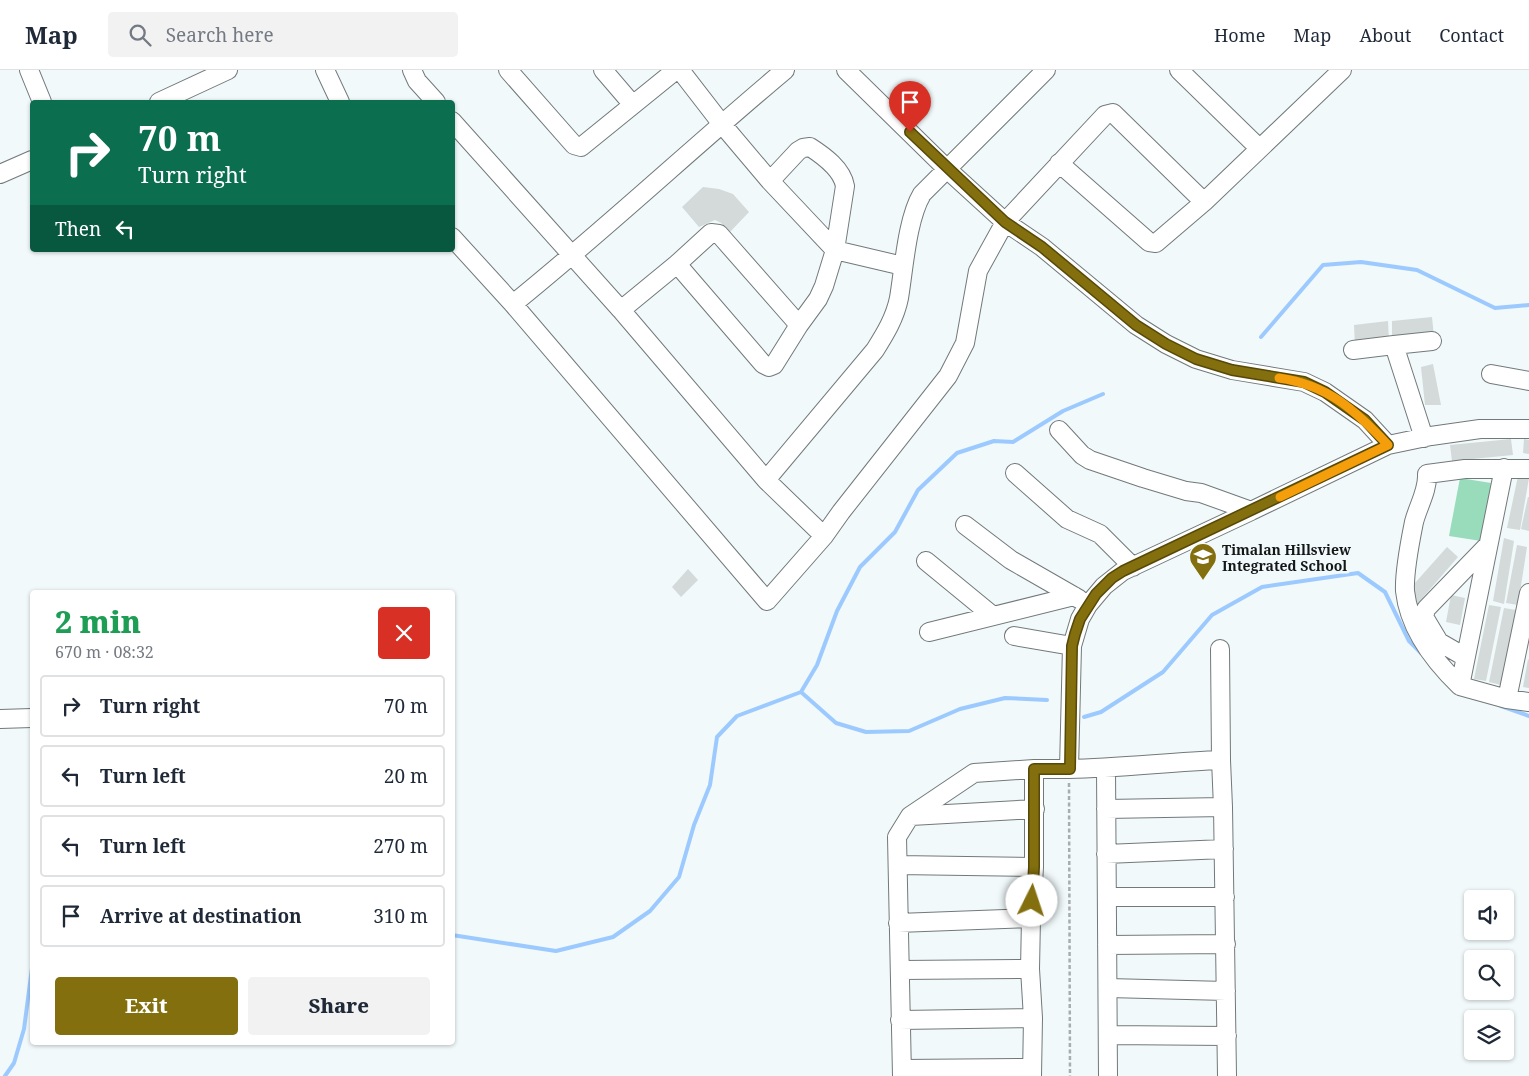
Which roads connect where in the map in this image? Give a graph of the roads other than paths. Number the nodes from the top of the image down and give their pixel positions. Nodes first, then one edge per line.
1 (29, 70) edge
2 (228, 70) edge
3 (325, 70) edge
4 (412, 70) edge
5 (508, 70) edge
6 (603, 70) edge
7 (678, 70) edge
8 (785, 70) edge
9 (846, 70) edge
10 (1046, 70) edge
11 (1179, 70) edge
12 (1342, 70) edge
13 (41, 100) edge
14 (163, 100) edge
15 (339, 100) edge
16 (434, 100) edge
17 (633, 105) junction
18 (721, 123) junction
19 (455, 124) edge
20 (1259, 148) junction
21 (30, 161) edge
22 (1059, 163) junction
23 (948, 170) junction
24 (0, 174) edge
25 (770, 181) junction
26 (1204, 202) junction
27 (1005, 222) junction
28 (455, 240) edge
29 (835, 250) junction
30 (573, 256) junction
31 (678, 264) junction
32 (903, 266) junction
33 (513, 304) junction
34 (622, 310) junction
35 (799, 324) junction
36 (1432, 341) dead end
37 (1394, 345) junction
38 (1352, 350) dead end
39 (1491, 374) dead end
40 (1529, 381) edge
41 (1529, 429) edge
42 (1059, 430) dead end
43 (1424, 438) junction
44 (1388, 445) junction
45 (1504, 468) junction
46 (1529, 470) edge
47 (1015, 472) dead end
48 (766, 480) junction
49 (1251, 511) junction
50 (964, 525) dead end
51 (824, 536) junction
52 (1488, 544) junction
53 (926, 560) dead end
54 (1133, 567) junction
55 (1529, 593) edge
56 (1081, 601) junction
57 (993, 616) junction
58 (928, 632) dead end
59 (1014, 636) dead end
60 (1072, 646) junction
61 (1220, 649) dead end
62 (1465, 657) junction
63 (1460, 686) junction
64 (1507, 699) junction
65 (1529, 702) edge
66 (30, 718) edge
67 (0, 719) edge
68 (1221, 760) junction
69 (1106, 768) junction
70 (1034, 769) junction
71 (1070, 769) junction
72 (1223, 807) junction
73 (1035, 810) junction
74 (1106, 810) junction
75 (910, 816) junction
76 (1224, 849) junction
77 (1106, 854) junction
78 (898, 865) junction
79 (1034, 867) junction
80 (1107, 897) junction
81 (1225, 897) junction
82 (1031, 918) junction
83 (898, 923) junction
84 (1226, 944) junction
85 (1107, 945) junction
86 (1030, 969) junction
87 (901, 970) junction
88 (1108, 988) junction
89 (1226, 991) junction
90 (1033, 1018) junction
91 (900, 1020) junction
92 (1108, 1035) junction
93 (1227, 1036) junction
94 (1032, 1072) edge
95 (902, 1073) edge
96 (1108, 1076) edge
97 (1227, 1076) edge

1 - 13 street
2 - 14 street
3 - 15 street
4 - 16 street
5 - 17 street
6 - 17 street
7 - 17 street
7 - 18 street
8 - 18 street
9 - 23 street
10 - 23 street
11 - 20 street
12 - 20 street
18 - 25 street
18 - 30 street
19 - 30 street
20 - 26 street
21 - 24 street
22 - 26 street
22 - 26 street
22 - 27 street
23 - 27 street
23 - 32 street
25 - 29 street
25 - 29 street
27 - 44 street
27 - 51 street
28 - 33 street
29 - 32 street
29 - 35 street
30 - 33 street
30 - 34 street
31 - 34 street
31 - 35 street
31 - 35 street
32 - 48 street
33 - 51 street
34 - 48 street
36 - 37 street
37 - 38 street
37 - 43 street
39 - 40 street
41 - 43 street
42 - 49 street
43 - 44 street
44 - 49 street
45 - 46 street
45 - 52 street
45 - 63 street
47 - 54 street
48 - 51 street
49 - 54 street
50 - 56 street
52 - 62 street
52 - 62 street
53 - 57 street
54 - 56 street
55 - 64 street
56 - 57 street
56 - 60 street
57 - 58 street
59 - 60 street
60 - 71 street
61 - 68 street
62 - 63 street
63 - 64 street
64 - 65 street
66 - 67 street
68 - 69 street
68 - 72 street
69 - 71 street
69 - 74 street
70 - 71 street
70 - 73 street
70 - 75 street
72 - 74 street
72 - 76 street
73 - 75 street
73 - 79 street
74 - 77 street
75 - 78 street
76 - 77 street
76 - 81 street
77 - 80 street
78 - 79 street
78 - 83 street
79 - 82 street
80 - 81 street
80 - 85 street
81 - 84 street
82 - 83 street
82 - 86 street
83 - 87 street
84 - 85 street
84 - 89 street
85 - 88 street
86 - 87 street
86 - 90 street
87 - 91 street
88 - 89 street
88 - 92 street
89 - 93 street
90 - 91 street
90 - 94 street
91 - 95 street
92 - 93 street
92 - 96 street
93 - 97 street
94 - 95 street

